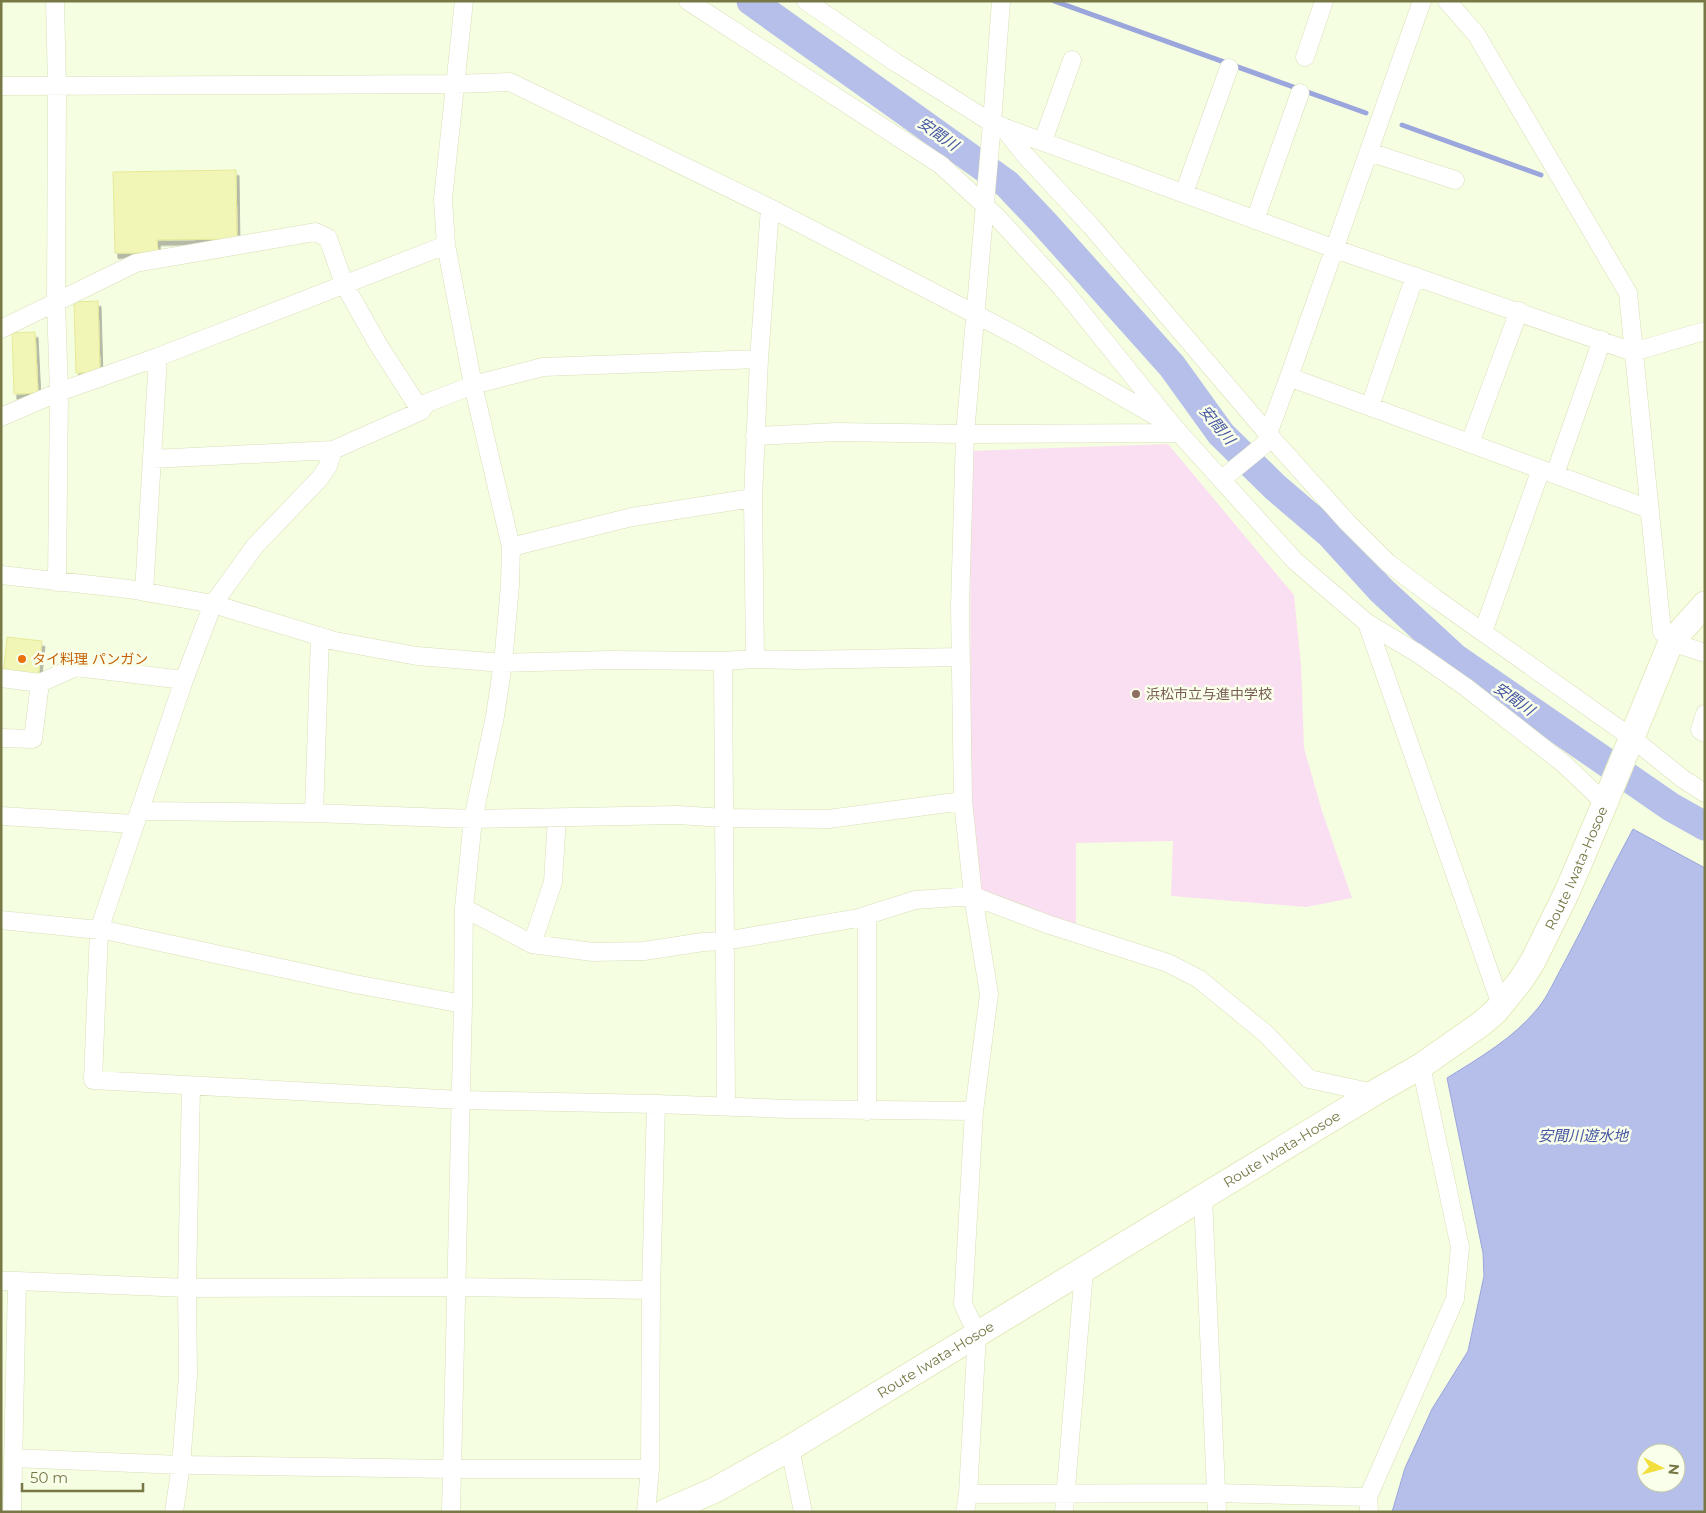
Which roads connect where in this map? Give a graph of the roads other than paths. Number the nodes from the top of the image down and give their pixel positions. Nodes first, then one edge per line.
1 (55, 1) edge
2 (464, 1) edge
3 (688, 1) edge
4 (806, 1) edge
5 (1001, 1) edge
6 (1324, 1) edge
7 (1422, 1) edge
8 (1447, 1) edge
9 (1305, 57) dead end
10 (1072, 60) dead end
11 (1229, 68) dead end
12 (455, 84) junction
13 (1, 86) edge
14 (57, 86) junction
15 (1300, 93) dead end
16 (995, 127) junction
17 (1043, 141) junction
18 (1369, 152) junction
19 (1455, 180) dead end
20 (1184, 193) junction
21 (986, 201) junction
22 (770, 208) junction
23 (1255, 220) junction
24 (446, 245) junction
25 (1335, 249) junction
26 (1415, 276) junction
27 (344, 284) junction
28 (56, 302) junction
29 (1519, 311) junction
30 (975, 314) junction
31 (1, 329) edge
32 (1705, 331) edge
33 (1602, 340) junction
34 (1633, 352) junction
35 (158, 357) junction
36 (759, 359) junction
37 (1289, 377) junction
38 (473, 385) junction
39 (59, 392) junction
40 (1370, 406) junction
41 (421, 412) junction
42 (1, 417) edge
43 (1176, 430) junction
44 (965, 434) junction
45 (755, 436) junction
46 (1267, 438) junction
47 (1470, 443) junction
48 (334, 450) junction
49 (152, 459) junction
50 (1548, 471) junction
51 (1226, 476) junction
52 (753, 498) junction
53 (1650, 509) junction
54 (511, 547) junction
55 (1, 575) edge
56 (57, 582) junction
57 (144, 592) junction
58 (213, 604) junction
59 (1705, 604) edge
60 (1367, 623) junction
61 (1483, 632) junction
62 (320, 636) junction
63 (1670, 642) junction
64 (1705, 653) edge
65 (961, 657) junction
66 (756, 659) junction
67 (723, 661) junction
68 (503, 663) junction
69 (1, 678) edge
70 (184, 680) junction
71 (40, 683) junction
72 (1705, 714) edge
73 (1705, 733) edge
74 (1, 738) edge
75 (1632, 738) junction
76 (1705, 793) edge
77 (963, 801) junction
78 (1605, 803) junction
79 (314, 814) junction
80 (1, 816) edge
81 (136, 818) junction
82 (557, 818) junction
83 (724, 818) junction
84 (473, 819) junction
85 (973, 896) junction
86 (464, 908) junction
87 (867, 916) junction
88 (1, 920) edge
89 (99, 930) junction
90 (725, 941) junction
91 (532, 944) junction
92 (463, 1004) junction
93 (1501, 1005) junction
94 (1421, 1066) junction
95 (191, 1086) junction
96 (1374, 1093) junction
97 (460, 1100) junction
98 (656, 1104) junction
99 (726, 1106) junction
100 (867, 1111) junction
101 (974, 1112) junction
102 (1203, 1198) junction
103 (1084, 1270) junction
104 (9, 1281) edge
105 (456, 1287) junction
106 (187, 1288) junction
107 (651, 1290) junction
108 (977, 1334) junction
109 (7, 1414) edge
110 (790, 1448) junction
111 (13, 1458) junction
112 (181, 1465) junction
113 (452, 1469) junction
114 (650, 1469) junction
115 (1217, 1493) junction
116 (968, 1494) junction
117 (1065, 1494) junction
118 (1369, 1504) edge
119 (12, 1512) edge
120 (174, 1512) edge
121 (451, 1512) edge
122 (646, 1512) edge
123 (665, 1512) edge
124 (802, 1512) edge
125 (965, 1512) edge
126 (1064, 1512) edge
127 (1217, 1512) edge

1 - 14 street
2 - 12 street
3 - 21 street
4 - 16 street
5 - 16 street
6 - 9 street
7 - 18 street
8 - 34 street
10 - 17 street
11 - 20 street
12 - 14 street
12 - 22 street
12 - 24 street
13 - 14 street
14 - 28 street
15 - 23 street
16 - 17 street
16 - 21 street
16 - 46 street
17 - 20 street
18 - 19 street
18 - 25 street
20 - 23 street
21 - 30 street
21 - 43 street
22 - 30 street
22 - 36 street
23 - 25 street
24 - 27 street
24 - 38 street
25 - 26 street
25 - 37 street
26 - 29 street
26 - 40 street
27 - 28 street
27 - 35 street
27 - 41 street
28 - 31 street
28 - 39 street
29 - 33 street
29 - 47 street
30 - 43 street
30 - 44 street
32 - 34 street
33 - 34 street
33 - 50 street
34 - 53 street
35 - 39 street
35 - 49 street
36 - 38 street
36 - 45 street
37 - 40 street
37 - 46 street
38 - 41 street
38 - 54 street
39 - 42 street
39 - 56 street
40 - 47 street
41 - 48 street
43 - 44 street
43 - 51 street
44 - 45 street
44 - 65 street
45 - 52 street
46 - 51 street
46 - 61 street
47 - 50 street
48 - 49 street
48 - 58 street
49 - 57 street
50 - 53 street
50 - 61 street
51 - 60 street
52 - 54 street
52 - 66 street
53 - 63 street
54 - 68 street
55 - 56 street
56 - 57 street
57 - 58 street
58 - 62 street
58 - 70 street
59 - 63 main road, Route Iwata-Hosoe
60 - 78 street
60 - 93 street
61 - 75 street
62 - 68 street
62 - 79 street
63 - 64 street
63 - 75 main road, Route Iwata-Hosoe
65 - 66 street
65 - 77 street
66 - 67 street
67 - 68 street
67 - 83 street
68 - 84 street
69 - 71 street
70 - 71 street
70 - 81 street
71 - 74 street
72 - 73 street
75 - 76 street
75 - 78 main road, Route Iwata-Hosoe
77 - 83 street
77 - 85 street
78 - 93 main road, Route Iwata-Hosoe
79 - 81 street
79 - 84 street
80 - 81 street
81 - 89 street
82 - 83 street
82 - 84 street
82 - 91 street
83 - 90 street
84 - 86 street
85 - 87 street
85 - 96 street
85 - 101 street
86 - 91 street
86 - 92 street
87 - 90 street
87 - 100 street
88 - 89 street
89 - 92 street
89 - 95 street
90 - 91 street
90 - 99 street
92 - 97 street
93 - 94 main road, Route Iwata-Hosoe
94 - 96 main road, Route Iwata-Hosoe
94 - 118 street
95 - 97 street
95 - 106 street
96 - 102 main road, Route Iwata-Hosoe
97 - 98 street
97 - 105 street
98 - 99 street
98 - 107 street
99 - 100 street
100 - 101 street
101 - 108 street
102 - 103 main road, Route Iwata-Hosoe
102 - 115 street
103 - 108 main road, Route Iwata-Hosoe
103 - 117 street
104 - 106 street
104 - 109 street
105 - 106 street
105 - 107 street
105 - 113 street
106 - 112 street
107 - 114 street
108 - 110 main road, Route Iwata-Hosoe
108 - 116 street
109 - 111 street
110 - 123 main road, Route Iwata-Hosoe
110 - 124 street
111 - 112 street
111 - 119 street
112 - 113 street
112 - 120 street
113 - 114 street
113 - 121 street
114 - 122 street
115 - 117 street
115 - 118 street
115 - 127 street
116 - 117 street
116 - 125 street
117 - 126 street

